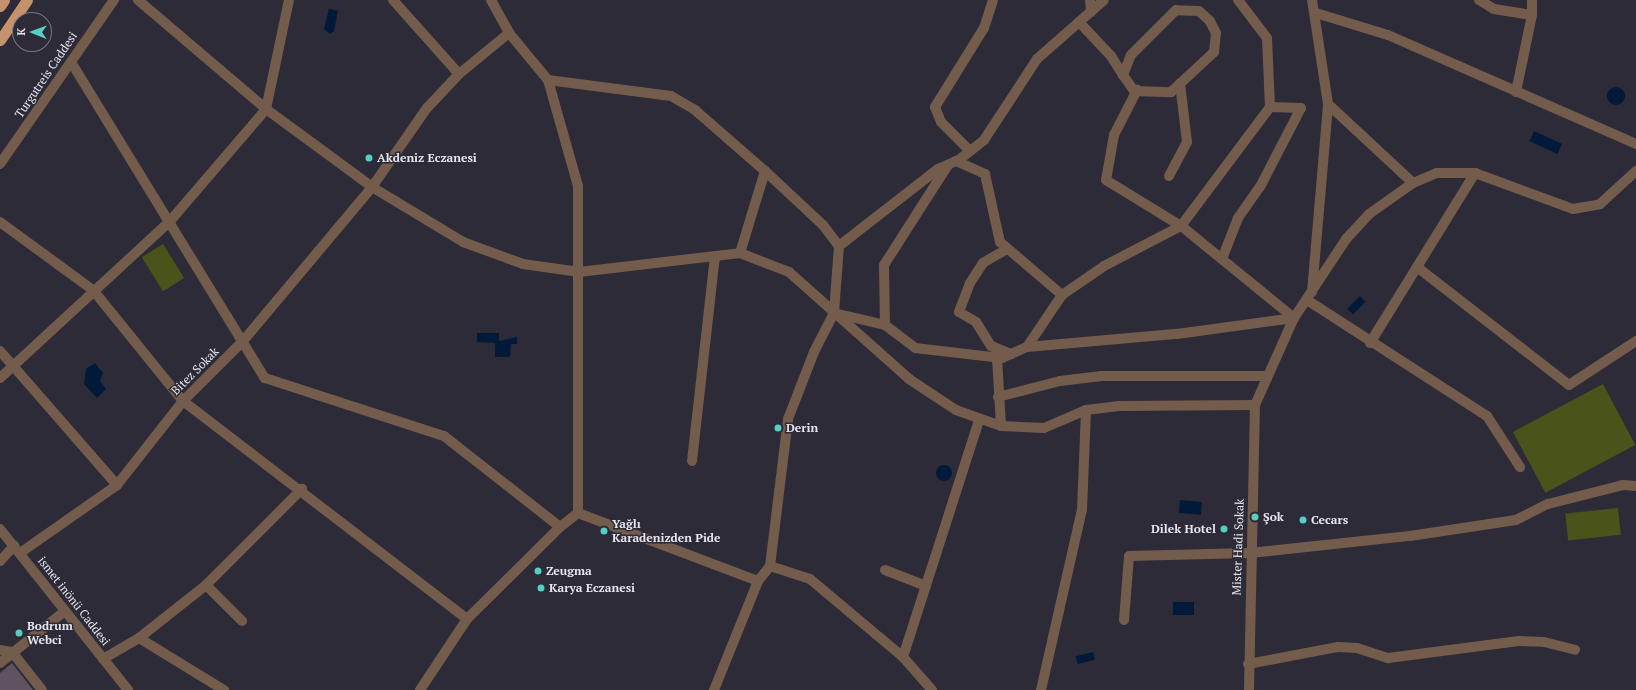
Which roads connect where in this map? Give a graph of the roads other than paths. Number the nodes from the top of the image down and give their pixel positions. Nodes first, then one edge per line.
1 (4, 0) edge
2 (27, 0) edge
3 (114, 0) edge
4 (138, 0) edge
5 (289, 0) edge
6 (393, 0) edge
7 (491, 0) edge
8 (993, 0) edge
9 (1090, 0) edge
10 (1104, 0) edge
11 (1238, 0) edge
12 (1312, 0) edge
13 (1479, 0) edge
14 (1532, 0) edge
15 (0, 6) edge
16 (1090, 12) junction
17 (1316, 13) junction
18 (1532, 15) junction
19 (1079, 22) junction
20 (509, 33) junction
21 (0, 40) edge
22 (71, 62) junction
23 (459, 74) junction
24 (1124, 75) junction
25 (548, 80) junction
26 (1180, 83) junction
27 (1137, 90) junction
28 (1516, 92) junction
29 (1328, 104) junction
30 (1270, 107) junction
31 (266, 109) junction
32 (1636, 144) edge
33 (970, 151) junction
34 (952, 163) junction
35 (0, 164) edge
36 (765, 171) junction
37 (1636, 171) edge
38 (1475, 173) junction
39 (1170, 176) dead end
40 (1413, 183) junction
41 (372, 187) junction
42 (171, 220) junction
43 (0, 222) edge
44 (1181, 226) junction
45 (839, 246) junction
46 (1006, 249) junction
47 (740, 253) junction
48 (715, 256) junction
49 (1222, 259) junction
50 (1417, 267) junction
51 (579, 272) junction
52 (93, 290) junction
53 (1062, 295) junction
54 (1309, 296) junction
55 (834, 313) junction
56 (1294, 318) junction
57 (884, 325) junction
58 (243, 341) junction
59 (1636, 341) edge
60 (1370, 343) junction
61 (1027, 347) junction
62 (0, 351) edge
63 (1011, 354) junction
64 (997, 358) junction
65 (12, 364) junction
66 (1265, 376) junction
67 (0, 378) edge
68 (998, 398) junction
69 (183, 401) junction
70 (1255, 405) junction
71 (1086, 410) junction
72 (978, 420) junction
73 (1001, 426) junction
74 (692, 461) dead end
75 (1520, 467) dead end
76 (117, 485) junction
77 (1636, 486) edge
78 (302, 489) junction
79 (578, 514) junction
80 (560, 527) junction
81 (0, 529) edge
82 (17, 550) junction
83 (1250, 553) junction
84 (0, 561) edge
85 (770, 566) junction
86 (885, 570) dead end
87 (758, 581) junction
88 (206, 585) junction
89 (926, 586) junction
90 (65, 611) junction
91 (467, 619) junction
92 (1124, 620) dead end
93 (242, 621) dead end
94 (139, 638) junction
95 (0, 650) edge
96 (1575, 650) dead end
97 (12, 652) junction
98 (903, 657) junction
99 (103, 659) junction
100 (0, 662) edge
101 (1248, 664) junction
102 (42, 690) edge
103 (128, 690) edge
104 (224, 690) edge
105 (420, 690) edge
106 (714, 690) edge
107 (932, 690) edge
108 (1041, 690) edge
109 (1249, 690) edge

1 - 15 highway
2 - 21 highway
3 - 22 street, Turgutreis Caddesi
4 - 31 street
5 - 31 street
6 - 23 street
7 - 20 street
8 - 33 street
9 - 16 street
10 - 16 street
11 - 30 street
12 - 17 street
13 - 18 street
14 - 18 street
16 - 19 street
17 - 28 street
17 - 29 street
18 - 28 street
19 - 24 street
19 - 33 street
20 - 23 street, Bitez Sokak
20 - 25 street
22 - 35 street, Turgutreis Caddesi
22 - 42 street
23 - 41 street, Bitez Sokak
24 - 26 street
24 - 27 street
25 - 36 street
25 - 51 street
26 - 27 street
26 - 39 street
27 - 44 street
28 - 32 street
29 - 40 street
29 - 54 street
30 - 44 street
30 - 49 street
31 - 41 street
31 - 42 street
33 - 34 street
34 - 45 street
34 - 46 street
34 - 57 street
36 - 45 street
36 - 47 street
37 - 38 street
38 - 40 street, Mister Hadi Sokak
38 - 50 street
40 - 54 street, Mister Hadi Sokak
41 - 51 street
41 - 58 street, Bitez Sokak
42 - 52 street
42 - 58 street
43 - 52 street
44 - 49 street
44 - 53 street
45 - 55 street
46 - 53 street
46 - 63 street
47 - 48 street
47 - 55 street
48 - 51 street
48 - 74 street
49 - 56 street
50 - 59 street
50 - 60 street
51 - 79 street
52 - 65 street
52 - 69 street
53 - 61 street
54 - 56 street, Mister Hadi Sokak
54 - 60 street
55 - 57 street
55 - 72 street
55 - 85 street
56 - 61 street
56 - 66 street, Mister Hadi Sokak
57 - 64 street
58 - 69 street, Bitez Sokak
58 - 80 street
60 - 75 street
61 - 63 street
62 - 65 street
63 - 64 street
64 - 68 street
65 - 67 street
65 - 76 street
66 - 68 street
66 - 70 street, Mister Hadi Sokak
68 - 73 street
69 - 76 street, Bitez Sokak
69 - 78 street
70 - 71 street
70 - 83 street, Mister Hadi Sokak
71 - 73 street
71 - 108 street
72 - 73 street
72 - 89 street
76 - 82 street, Bitez Sokak
77 - 83 street
78 - 88 street
78 - 91 street
79 - 80 street
79 - 87 street
80 - 91 street
81 - 82 street, ismet inönü Caddesi
82 - 84 street, Bitez Sokak
82 - 90 street, ismet inönü Caddesi
83 - 92 street
83 - 101 street, Mister Hadi Sokak
85 - 87 street
85 - 98 street
86 - 89 street
87 - 106 street
88 - 93 street
88 - 94 street
89 - 98 street
90 - 97 street
90 - 99 street, ismet inönü Caddesi
91 - 105 street
94 - 99 street
94 - 104 street
95 - 97 street
96 - 101 street
97 - 100 street
97 - 102 street
98 - 107 street
99 - 103 street, ismet inönü Caddesi
101 - 109 street, Mister Hadi Sokak

